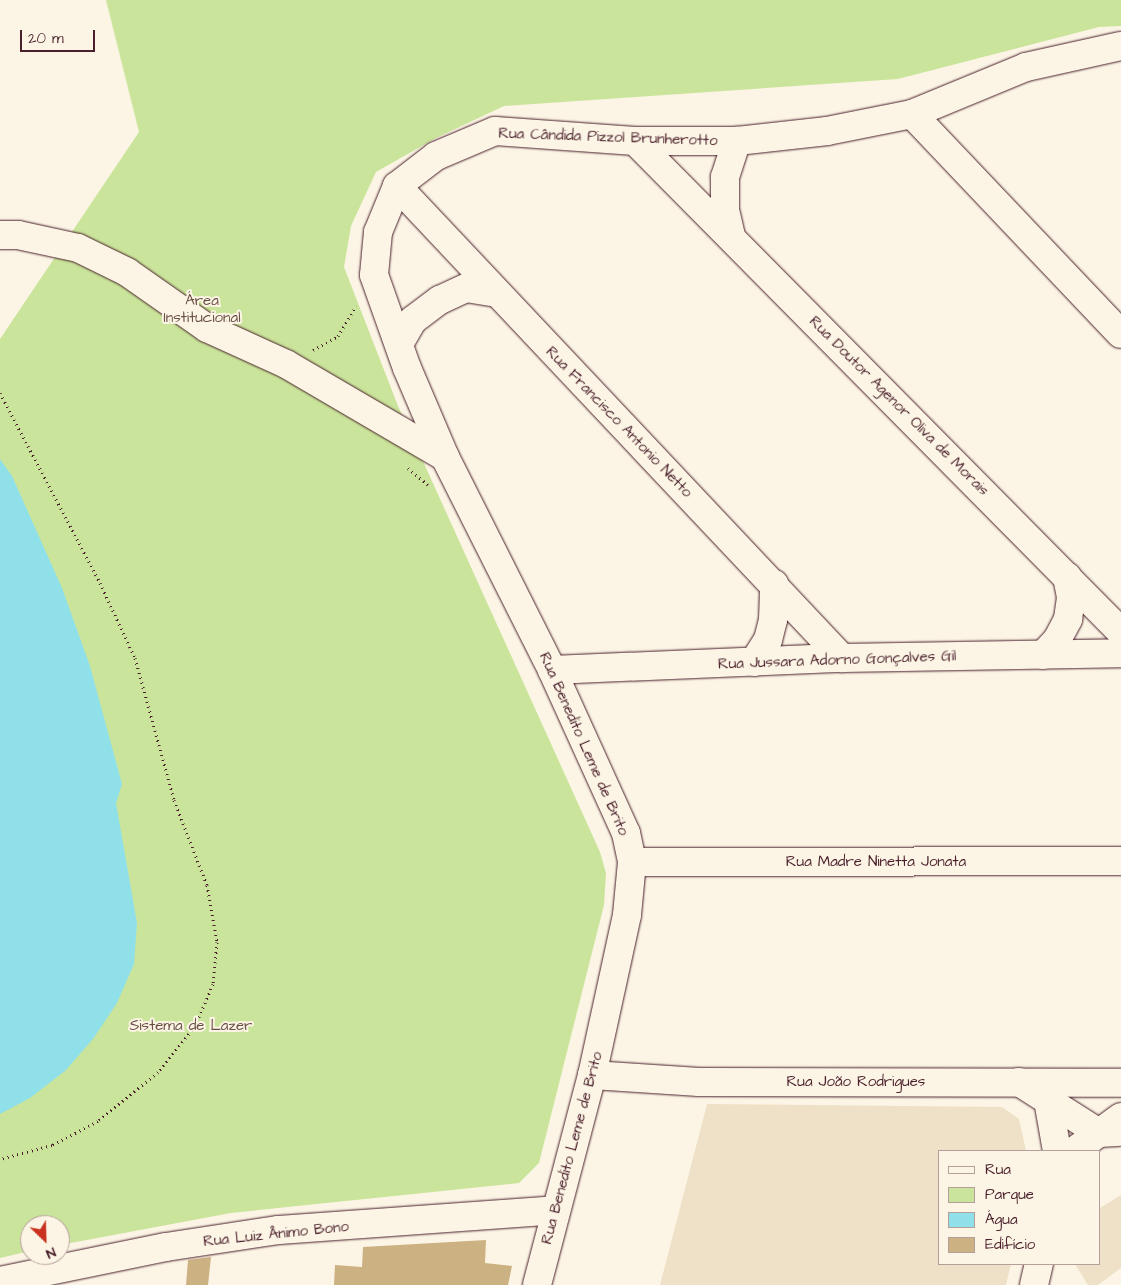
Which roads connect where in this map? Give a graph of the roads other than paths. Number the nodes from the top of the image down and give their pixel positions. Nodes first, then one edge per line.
1 (1121, 46) edge
2 (912, 114) junction
3 (635, 141) junction
4 (737, 141) junction
5 (396, 186) junction
6 (0, 235) edge
7 (731, 236) junction
8 (497, 293) junction
9 (1121, 334) edge
10 (399, 344) junction
11 (446, 457) junction
12 (1067, 576) junction
13 (774, 584) junction
14 (1121, 632) edge
15 (1121, 653) edge
16 (1043, 655) junction
17 (842, 658) junction
18 (754, 662) junction
19 (552, 670) junction
20 (1121, 861) edge
21 (632, 862) junction
22 (592, 1075) junction
23 (1019, 1082) junction
24 (1121, 1083) edge
25 (1048, 1100) junction
26 (1121, 1117) edge
27 (1110, 1133) edge
28 (1056, 1150) edge
29 (1076, 1150) edge
30 (555, 1210) junction
31 (1039, 1265) edge
32 (5, 1282) edge
33 (537, 1285) edge
34 (1034, 1285) edge

1 - 2 street, Rua Cândida Pizzol Brunherotto
2 - 4 street, Rua Cândida Pizzol Brunherotto
2 - 9 street
3 - 4 street, Rua Cândida Pizzol Brunherotto
3 - 5 street, Rua Cândida Pizzol Brunherotto
3 - 7 street, Rua Doutor Agenor Oliva de Morais
4 - 7 street
5 - 8 street, Rua Francisco Antonio Netto
5 - 10 street, Rua Benedito Leme de Brito
6 - 11 street
7 - 12 street, Rua Doutor Agenor Oliva de Morais
8 - 10 street
8 - 13 street, Rua Francisco Antonio Netto
10 - 11 street, Rua Benedito Leme de Brito
11 - 19 street, Rua Benedito Leme de Brito
12 - 14 street, Rua Doutor Agenor Oliva de Morais
12 - 16 street
13 - 17 street, Rua Francisco Antonio Netto
13 - 18 street
15 - 16 street, Rua Jussara Adorno Gonçalves Gil
16 - 17 street, Rua Jussara Adorno Gonçalves Gil
17 - 18 street, Rua Jussara Adorno Gonçalves Gil
18 - 19 street, Rua Jussara Adorno Gonçalves Gil
19 - 21 street, Rua Benedito Leme de Brito
20 - 21 street, Rua Madre Ninetta Jonata
21 - 22 street, Rua Benedito Leme de Brito
22 - 23 street, Rua João Rodrigues
22 - 30 street, Rua Benedito Leme de Brito
23 - 24 street, Rua João Rodrigues
23 - 25 street
25 - 27 street
25 - 28 street
26 - 27 street
27 - 29 street
30 - 32 street, Rua Luiz Ânimo Bono
30 - 33 street, Rua Benedito Leme de Brito
31 - 34 street

